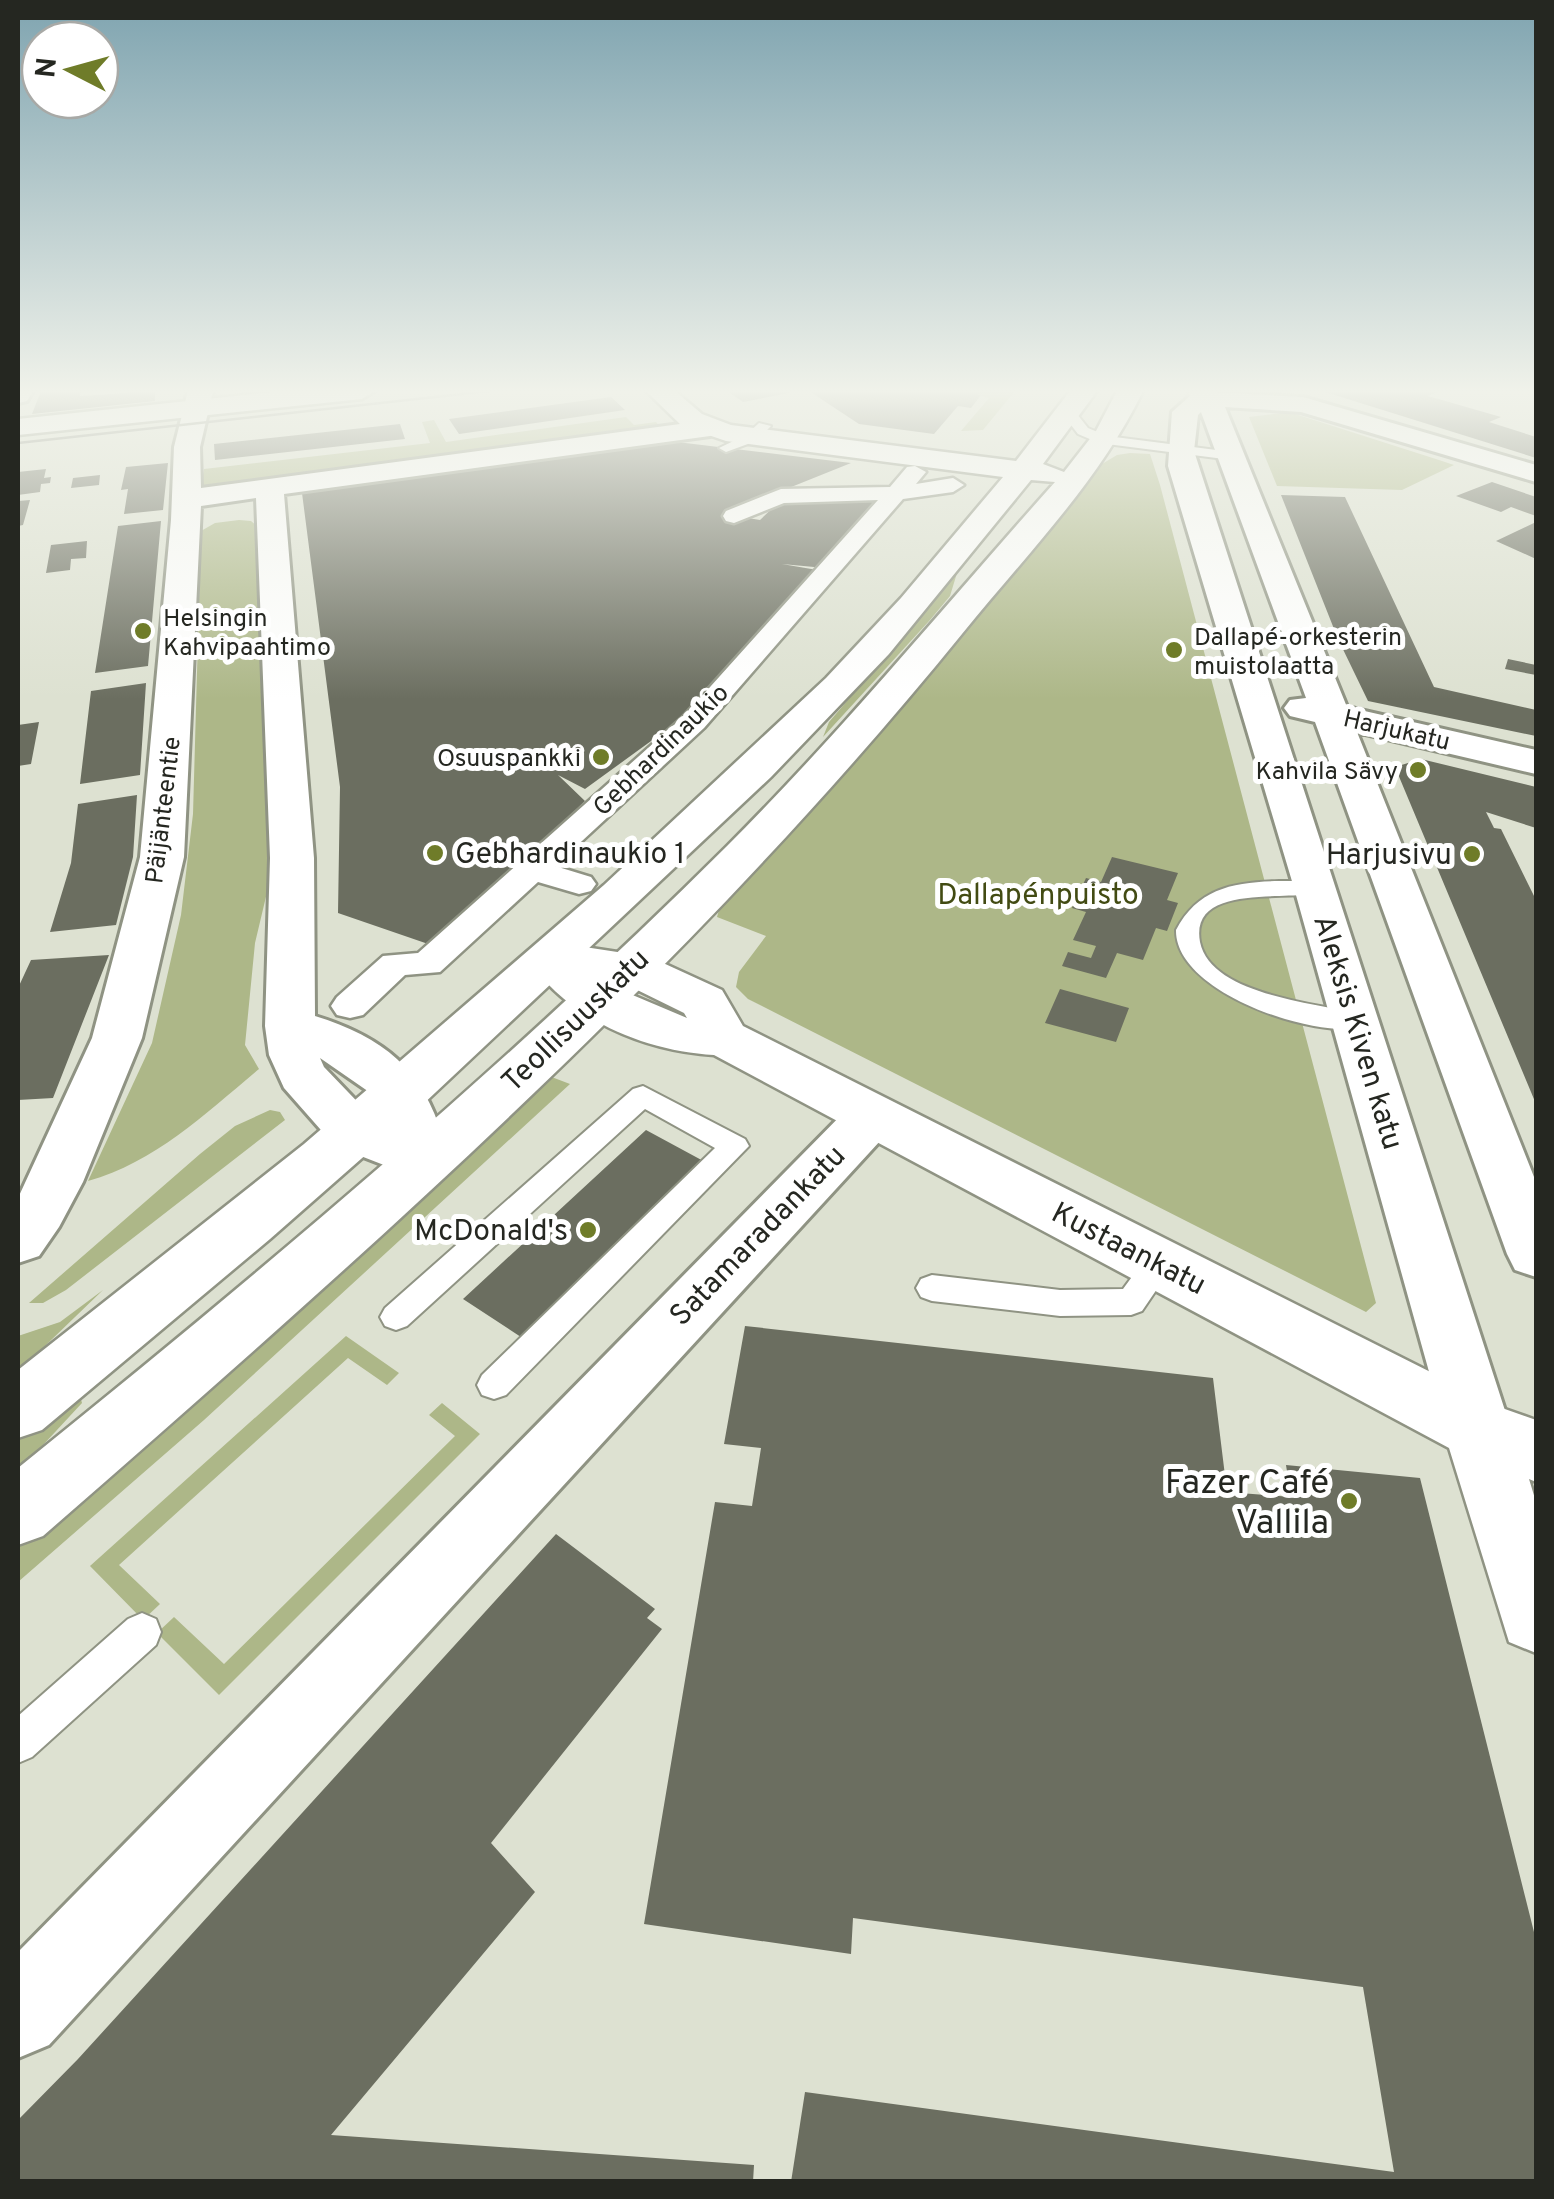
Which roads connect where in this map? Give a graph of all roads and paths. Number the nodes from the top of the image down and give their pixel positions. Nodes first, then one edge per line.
1 (187, 494) edge
2 (315, 494) edge
3 (802, 494) edge
4 (896, 494) edge
5 (1004, 494) edge
6 (1060, 494) edge
7 (1193, 494) edge
8 (1246, 494) edge
9 (269, 500) junction
10 (187, 509) junction
11 (734, 516) dead end
12 (1257, 700) junction
13 (1330, 714) junction
14 (1536, 762) edge
15 (532, 869) junction
16 (578, 884) dead end
17 (1316, 888) junction
18 (552, 958) junction
19 (615, 984) junction
20 (350, 1006) dead end
21 (1356, 1021) junction
22 (290, 1026) junction
23 (400, 1093) junction
24 (872, 1115) junction
25 (354, 1132) junction
26 (425, 1161) junction
27 (28, 1226) edge
28 (1536, 1254) edge
29 (1159, 1264) junction
30 (932, 1288) dead end
31 (396, 1317) dead end
32 (494, 1385) dead end
33 (18, 1410) edge
34 (1507, 1440) edge
35 (18, 1512) edge
36 (1536, 1616) edge
37 (142, 1632) dead end
38 (18, 1744) edge
39 (18, 2014) edge

1 - 10 street, Päijänteentie
2 - 9 street
3 - 11 street
4 - 15 street, Gebhardinaukio
5 - 18 main road, Teollisuuskatu
6 - 19 main road, Teollisuuskatu
7 - 12 street, Aleksis Kiven katu
8 - 13 street
9 - 10 street
9 - 22 street
10 - 27 street, Päijänteentie
12 - 13 street, Harjukatu
12 - 17 street, Aleksis Kiven katu
13 - 14 street, Harjukatu
13 - 28 street
15 - 16 street
15 - 20 street, Gebhardinaukio
17 - 21 street, Aleksis Kiven katu
17 - 21 lane
18 - 19 main road, Kustaankatu
18 - 23 main road, Teollisuuskatu
19 - 24 main road, Kustaankatu
19 - 26 main road, Teollisuuskatu
21 - 34 street, Aleksis Kiven katu
22 - 23 street
22 - 25 street
23 - 25 main road, Teollisuuskatu
23 - 26 street
24 - 29 main road, Kustaankatu
24 - 39 street, Satamaradankatu
25 - 26 street
25 - 33 main road, Teollisuuskatu
26 - 35 main road, Teollisuuskatu
29 - 30 lane
29 - 34 main road, Kustaankatu
31 - 32 lane
34 - 36 main road, Aleksis Kiven katu
37 - 38 lane

